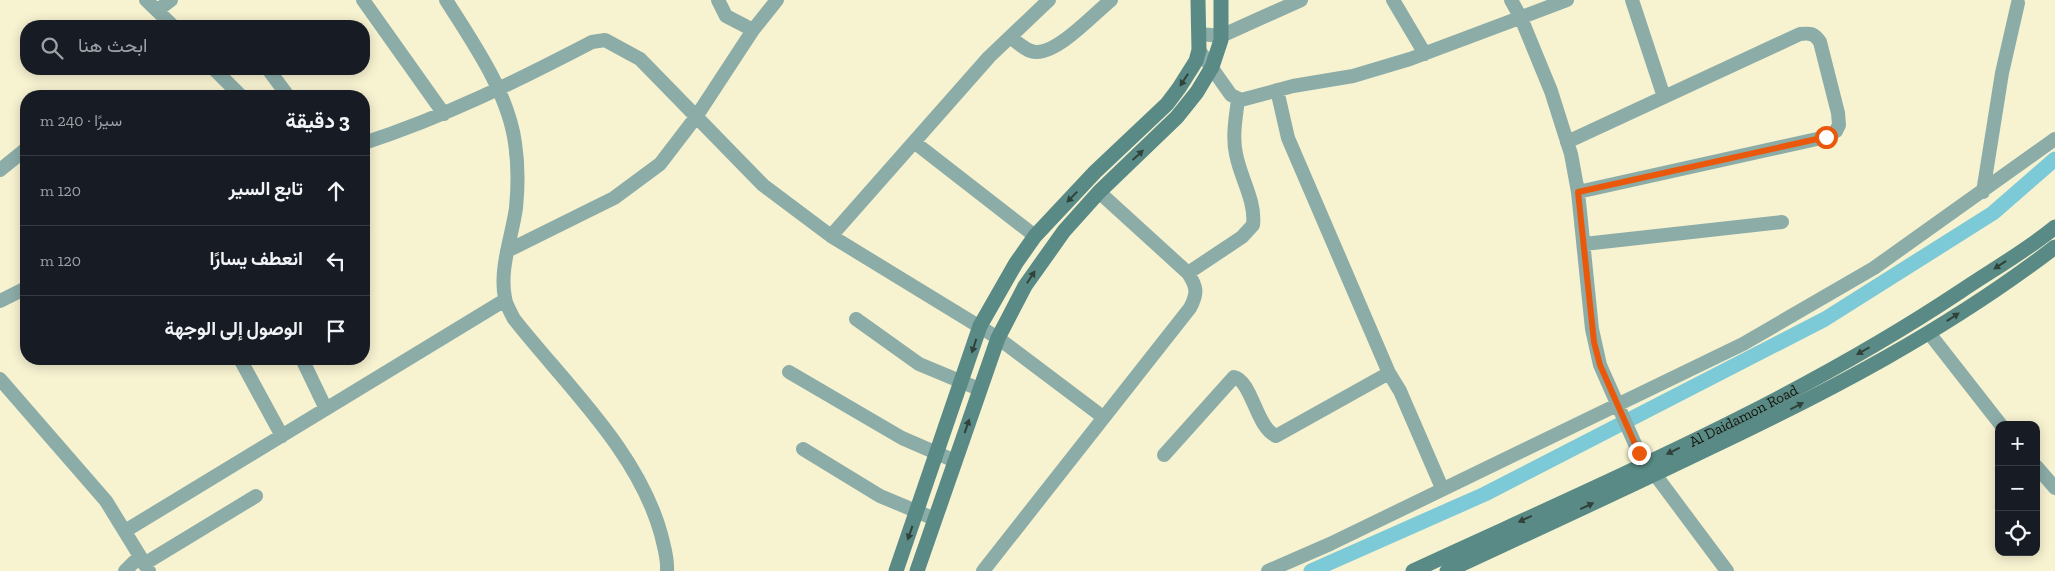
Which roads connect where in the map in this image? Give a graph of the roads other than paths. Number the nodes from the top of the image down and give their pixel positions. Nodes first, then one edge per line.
1 (146, 0) edge
2 (171, 0) edge
3 (364, 0) edge
4 (446, 0) edge
5 (718, 0) edge
6 (777, 0) edge
7 (1049, 0) edge
8 (1111, 0) edge
9 (1198, 0) edge
10 (1222, 0) edge
11 (1301, 0) edge
12 (1393, 0) edge
13 (1511, 0) edge
14 (1567, 0) edge
15 (1632, 0) edge
16 (2018, 3) dead end
17 (158, 10) junction
18 (1521, 18) junction
19 (167, 20) edge
20 (753, 30) junction
21 (1200, 34) junction
22 (1222, 36) junction
23 (1010, 37) junction
24 (1199, 50) junction
25 (1425, 54) junction
26 (1212, 66) junction
27 (220, 75) edge
28 (272, 75) edge
29 (235, 90) edge
30 (284, 90) edge
31 (499, 90) junction
32 (1277, 90) junction
33 (1664, 97) junction
34 (1238, 100) junction
35 (444, 114) junction
36 (696, 117) junction
37 (2055, 139) edge
38 (370, 141) edge
39 (914, 142) junction
40 (1567, 142) junction
41 (20, 154) edge
42 (0, 170) edge
43 (1099, 192) junction
44 (1578, 192) junction
45 (1983, 192) junction
46 (1782, 222) dead end
47 (2055, 227) edge
48 (831, 236) junction
49 (1035, 236) junction
50 (1584, 244) junction
51 (2055, 247) edge
52 (507, 251) junction
53 (2017, 254) junction
54 (2028, 268) junction
55 (1188, 273) junction
56 (20, 291) edge
57 (505, 300) junction
58 (0, 301) edge
59 (856, 319) dead end
60 (980, 326) junction
61 (1929, 332) junction
62 (998, 338) junction
63 (243, 365) edge
64 (305, 365) edge
65 (789, 372) dead end
66 (1389, 373) junction
67 (0, 379) edge
68 (963, 382) junction
69 (979, 389) junction
70 (326, 409) junction
71 (1619, 410) junction
72 (1102, 417) junction
73 (1998, 421) edge
74 (282, 436) junction
75 (803, 449) dead end
76 (937, 454) junction
77 (1164, 455) dead end
78 (955, 461) junction
79 (1647, 464) junction
80 (2040, 471) edge
81 (1442, 488) junction
82 (2055, 488) edge
83 (256, 496) dead end
84 (917, 513) junction
85 (935, 519) junction
86 (125, 531) junction
87 (144, 564) edge
88 (125, 571) edge
89 (667, 571) edge
90 (896, 571) edge
91 (917, 571) edge
92 (983, 571) edge
93 (1268, 571) edge
94 (1413, 571) edge
95 (1447, 571) edge
96 (1727, 571) edge

1 - 17 street
2 - 17 street
3 - 35 street
4 - 31 street
5 - 20 street
6 - 20 street
7 - 23 street
8 - 23 street
9 - 21 street
10 - 22 street
11 - 22 street
12 - 25 street
13 - 18 street
14 - 18 street
15 - 33 street
16 - 45 street
17 - 19 street
18 - 25 street
18 - 40 street
20 - 36 street
21 - 22 street
21 - 24 street
22 - 26 street
23 - 39 street
24 - 26 street
24 -> 49 street
25 - 32 street
26 - 34 street
43 -> 26 street
27 - 29 street
28 - 30 street
31 - 35 street
31 - 36 street
31 - 52 street
32 - 34 street
32 - 66 street
33 - 40 street
33 - 44 street
34 - 55 street
35 - 38 street
36 - 48 street
36 - 52 street
37 - 45 street
39 - 48 street
39 - 49 street
40 - 44 street
41 - 42 street
43 - 55 street
62 -> 43 street
44 - 50 street
45 - 71 street
46 - 50 street
47 - 53 street, Al Daidamon Road
48 - 60 street
49 - 60 street
50 - 71 street
51 - 54 street, Al Daidamon Road
52 - 57 street
53 - 54 street
53 -> 79 street, Al Daidamon Road
61 -> 54 street, Al Daidamon Road
55 - 72 street
56 - 58 street
57 - 70 street
57 - 89 street
59 - 68 street
60 - 62 street
60 -> 68 street
61 - 73 street
79 -> 61 street, Al Daidamon Road
62 - 69 street
62 - 72 street
63 - 74 street
64 - 70 street
65 - 76 street
66 - 77 street
66 - 81 street
67 - 86 street
68 - 69 street
68 - 76 street
78 -> 69 street
70 - 74 street
71 - 79 street
71 - 81 street
72 - 92 street
74 - 86 street
75 - 84 street
76 - 78 street
76 - 84 street
78 - 85 street
79 -> 94 street, Al Daidamon Road
95 -> 79 street, Al Daidamon Road
79 - 96 street
80 - 82 street
81 - 93 street
83 - 87 street
84 - 85 street
84 -> 90 street
85 - 91 street
86 - 87 street
87 - 88 street

